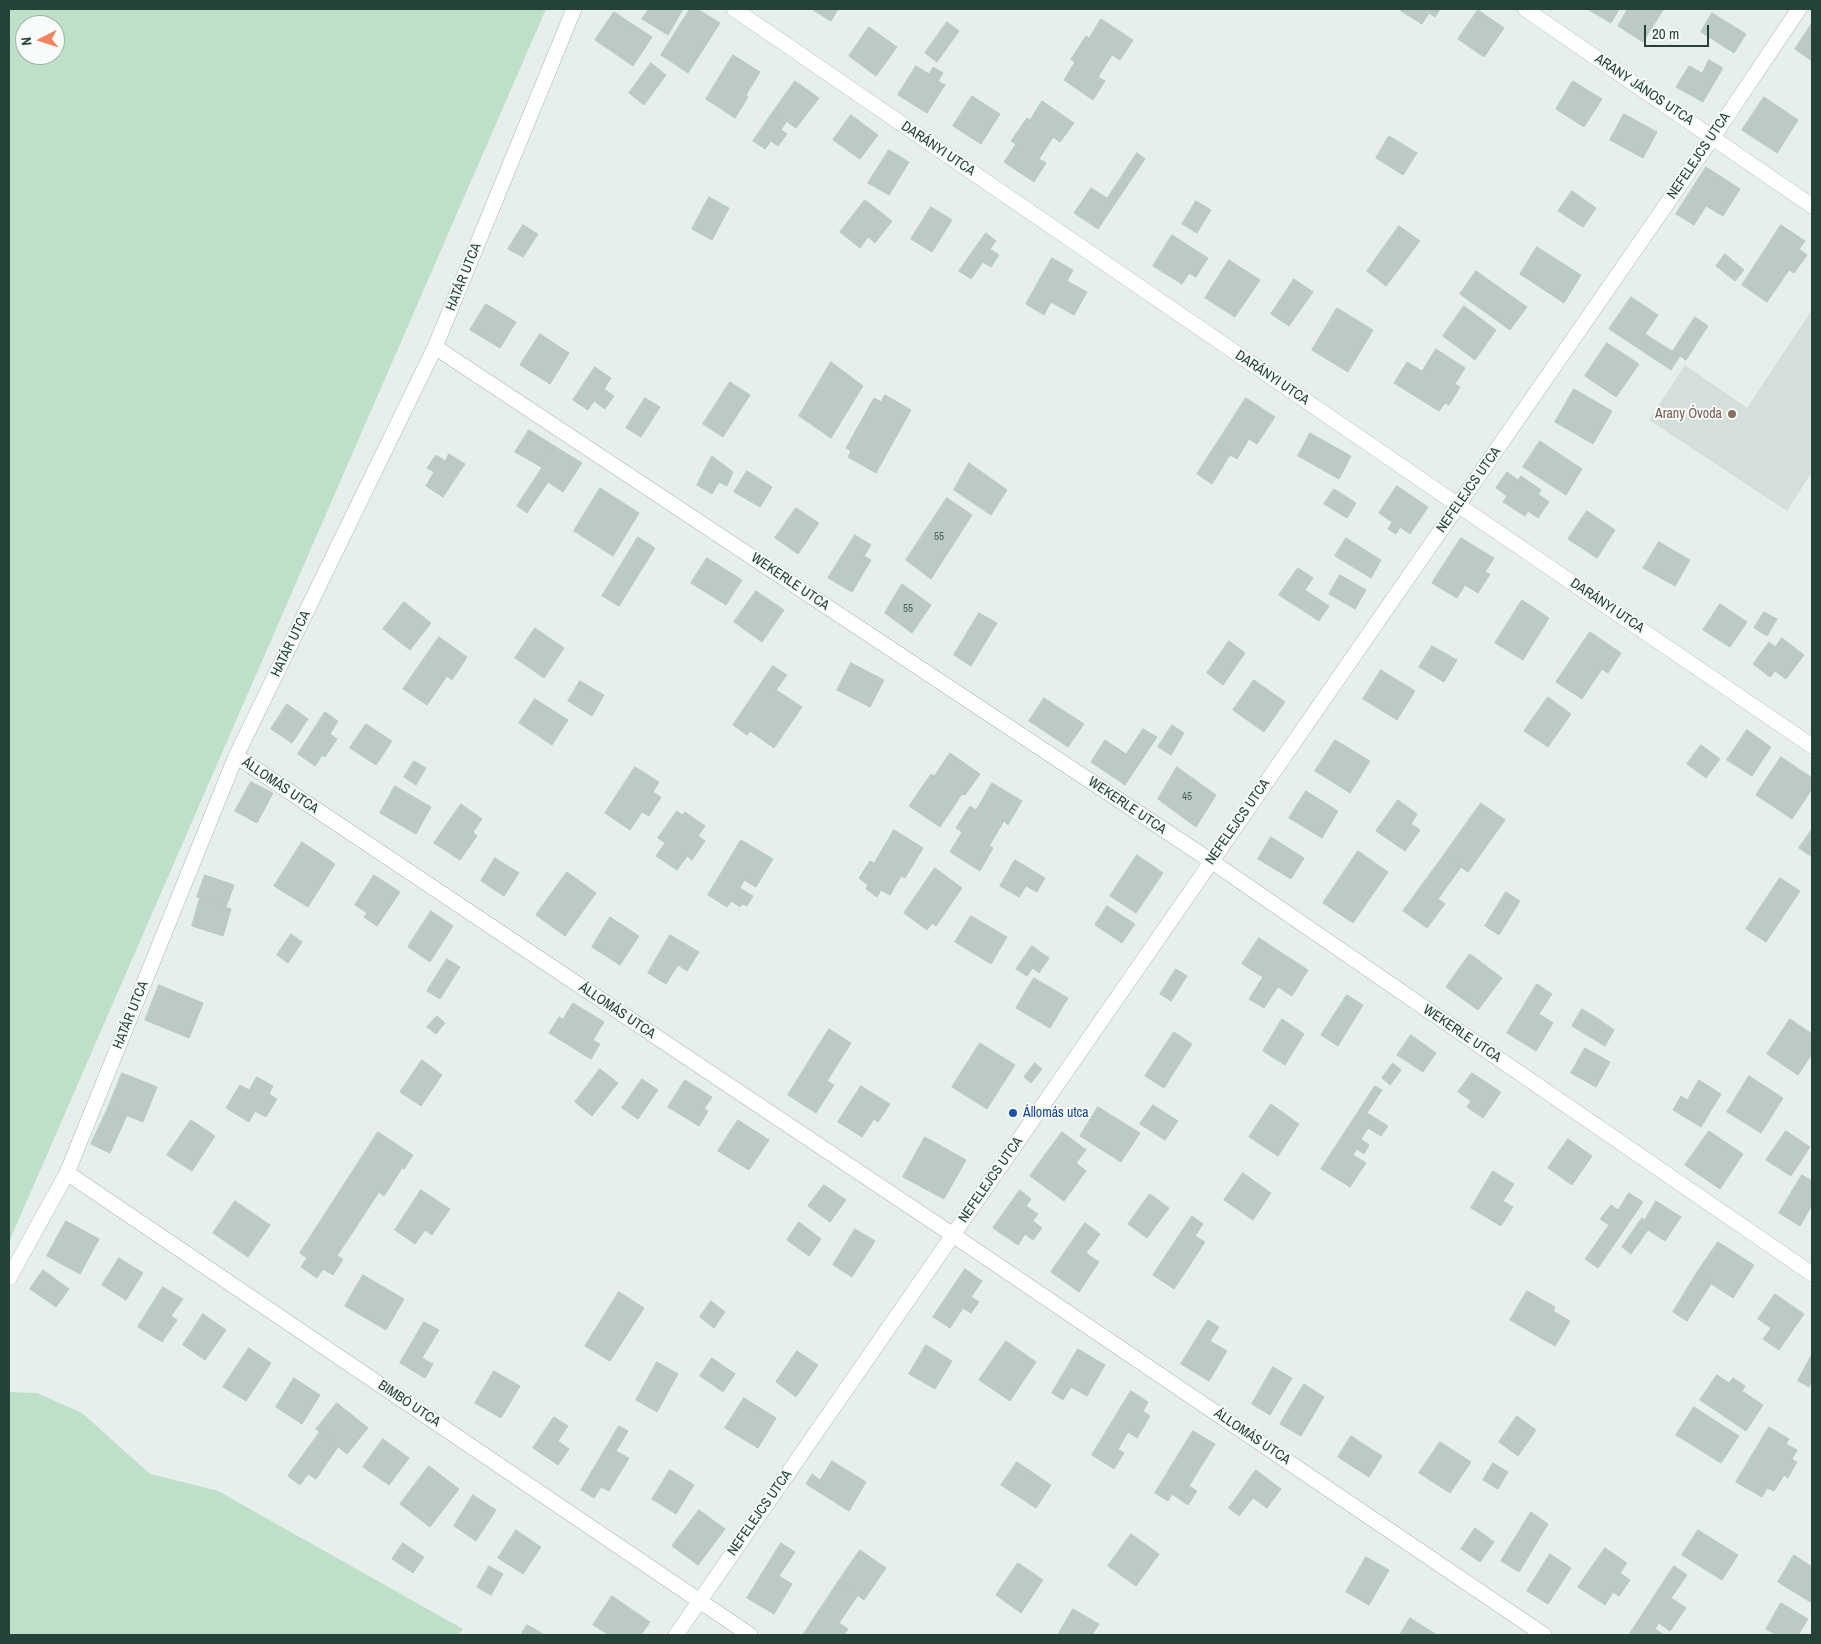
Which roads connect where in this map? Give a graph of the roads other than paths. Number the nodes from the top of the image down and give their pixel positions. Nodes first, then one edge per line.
1 (574, 9) edge
2 (734, 9) edge
3 (1525, 9) edge
4 (1799, 9) edge
5 (1713, 137) junction
6 (1812, 206) edge
7 (435, 347) junction
8 (1458, 505) junction
9 (1812, 746) edge
10 (236, 756) junction
11 (1211, 862) junction
12 (67, 1173) junction
13 (953, 1235) junction
14 (1812, 1274) edge
15 (9, 1278) edge
16 (699, 1601) junction
17 (676, 1635) edge
18 (750, 1635) edge
19 (1544, 1635) edge

1 - 7 street, HATÁR UTCA
2 - 8 street, DARÁNYI UTCA
3 - 5 street, ARANY JÁNOS UTCA
4 - 5 street, NEFELEJCS UTCA
5 - 6 street, ARANY JÁNOS UTCA
5 - 8 street, NEFELEJCS UTCA
7 - 10 street, HATÁR UTCA
7 - 11 street, WEKERLE UTCA
8 - 9 street, DARÁNYI UTCA
8 - 11 street, NEFELEJCS UTCA
10 - 12 street, HATÁR UTCA
10 - 13 street, ÁLLOMÁS UTCA
11 - 13 street, NEFELEJCS UTCA
11 - 14 street, WEKERLE UTCA
12 - 15 street, HATÁR UTCA
12 - 16 street, BIMBÓ UTCA
13 - 16 street, NEFELEJCS UTCA
13 - 19 street, ÁLLOMÁS UTCA
16 - 17 street, NEFELEJCS UTCA
16 - 18 street, BIMBÓ UTCA

